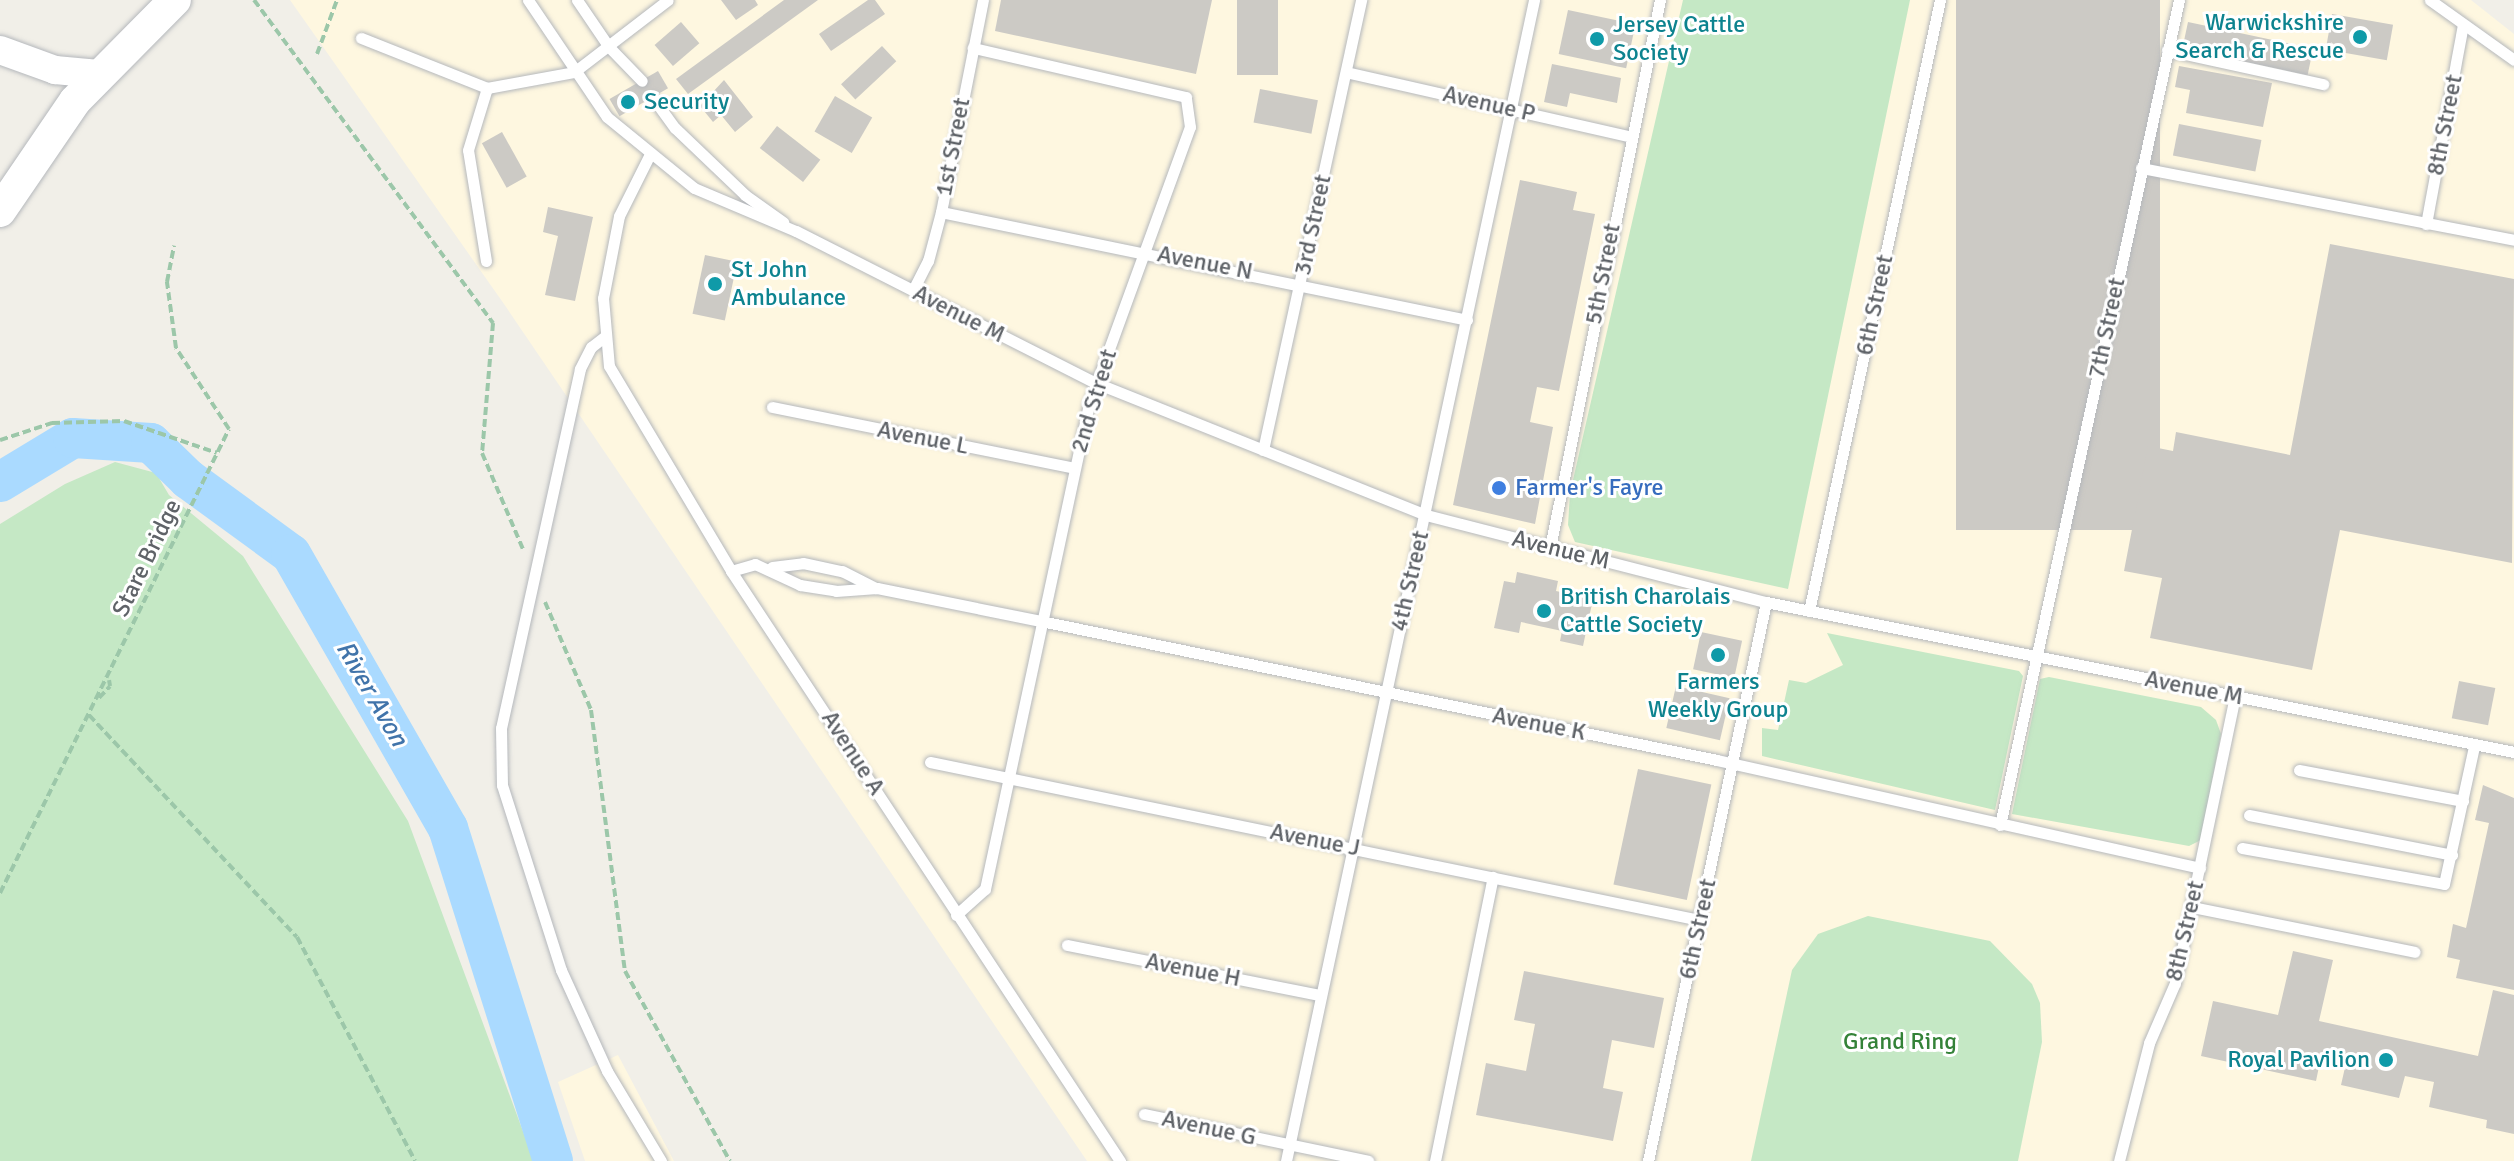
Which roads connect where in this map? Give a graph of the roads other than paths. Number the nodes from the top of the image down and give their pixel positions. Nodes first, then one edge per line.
1 (175, 0) edge
2 (528, 0) edge
3 (577, 0) edge
4 (668, 0) edge
5 (983, 0) edge
6 (1361, 0) edge
7 (1534, 0) edge
8 (1660, 0) edge
9 (1940, 0) edge
10 (2179, 0) edge
11 (2430, 0) edge
12 (2463, 25) junction
13 (361, 38) dead end
14 (609, 47) junction
15 (973, 48) junction
16 (0, 50) edge
17 (2167, 50) junction
18 (2514, 60) edge
19 (574, 72) junction
20 (1346, 72) junction
21 (99, 74) junction
22 (642, 81) dead end
23 (2323, 84) dead end
24 (487, 88) junction
25 (653, 98) dead end
26 (1511, 109) junction
27 (1631, 137) junction
28 (650, 154) junction
29 (2141, 168) junction
30 (0, 211) edge
31 (941, 212) junction
32 (2426, 224) junction
33 (796, 231) junction
34 (2514, 240) edge
35 (1142, 250) junction
36 (486, 261) dead end
37 (1301, 283) junction
38 (913, 290) junction
39 (1467, 320) junction
40 (604, 337) junction
41 (1096, 383) junction
42 (772, 407) dead end
43 (1263, 450) junction
44 (1074, 468) junction
45 (1426, 515) junction
46 (1550, 548) junction
47 (772, 567) junction
48 (731, 571) junction
49 (877, 588) junction
50 (1766, 602) junction
51 (1809, 611) junction
52 (1041, 621) junction
53 (2036, 656) junction
54 (1384, 693) junction
55 (2235, 697) junction
56 (2474, 746) junction
57 (2514, 752) edge
58 (930, 762) dead end
59 (1735, 766) junction
60 (2299, 770) dead end
61 (1008, 778) junction
62 (2463, 801) junction
63 (2249, 815) dead end
64 (2000, 825) junction
65 (1353, 848) junction
66 (2242, 848) dead end
67 (2452, 855) junction
68 (2200, 868) junction
69 (1493, 877) junction
70 (2192, 907) junction
71 (956, 915) junction
72 (1699, 920) junction
73 (1067, 945) dead end
74 (2415, 952) dead end
75 (1319, 995) junction
76 (1144, 1114) dead end
77 (1289, 1144) junction
78 (661, 1161) edge
79 (1120, 1161) edge
80 (1286, 1161) edge
81 (1368, 1161) edge
82 (1435, 1161) edge
83 (1648, 1161) edge
84 (2119, 1161) edge

1 - 21 main road
2 - 19 lane
3 - 14 lane
4 - 14 lane
5 - 15 lane, 1st Street
6 - 20 lane, 3rd Street
7 - 26 lane, 4th Street
8 - 27 lane, 5th Street
9 - 51 lane, 6th Street
10 - 17 lane, 7th Street
11 - 12 lane
12 - 18 lane
12 - 32 lane, 8th Street
13 - 24 lane
14 - 19 lane
14 - 22 lane
15 - 31 lane, 1st Street
15 - 35 lane, 2nd Street
16 - 21 street
17 - 23 lane
17 - 29 lane, 7th Street
19 - 24 lane
19 - 28 lane
20 - 26 lane, Avenue P
20 - 37 lane, 3rd Street
21 - 30 main road
24 - 36 lane
25 - 33 lane
26 - 27 lane, Avenue P
26 - 39 lane, 4th Street
27 - 46 lane, 5th Street
28 - 33 lane
28 - 40 lane, Avenue A
29 - 32 lane
29 - 53 lane, 7th Street
31 - 35 lane, Avenue N
31 - 38 lane, 1st Street
32 - 34 lane
33 - 38 lane, Avenue M
35 - 37 lane, Avenue N
35 - 41 lane, 2nd Street
37 - 39 lane, Avenue N
37 - 43 lane, 3rd Street
38 - 41 lane, Avenue M
39 - 45 lane, 4th Street
40 - 48 lane, Avenue A
40 - 78 lane
41 - 43 lane, Avenue M
41 - 44 lane, 2nd Street
42 - 44 lane, Avenue L
43 - 45 lane, Avenue M
44 - 52 lane, 2nd Street
45 - 46 lane, Avenue M
45 - 54 lane, 4th Street
46 - 50 lane, Avenue M
47 - 48 lane, Avenue K
47 - 49 lane, Avenue K
47 - 49 lane, Avenue K
48 - 71 lane, Avenue A
49 - 52 lane, Avenue K
50 - 51 lane, Avenue M
50 - 59 lane, 6th Street
51 - 53 lane, Avenue M
52 - 54 lane, Avenue K
52 - 61 lane, 2nd Street
53 - 55 lane, Avenue M
53 - 64 lane, 7th Street
54 - 59 lane, Avenue K
54 - 65 lane, 4th Street
55 - 56 lane, Avenue M
55 - 68 lane, 8th Street
56 - 57 lane, Avenue M
56 - 62 lane
58 - 61 lane, Avenue J
59 - 64 lane, Avenue K
59 - 72 lane, 6th Street
60 - 62 lane
61 - 65 lane, Avenue J
61 - 71 lane, 2nd Street
62 - 67 lane
63 - 67 lane
64 - 68 lane, Avenue K
65 - 69 lane, Avenue J
65 - 75 lane, 4th Street
66 - 67 lane
68 - 70 lane, 8th Street
69 - 72 lane, Avenue J
69 - 82 lane
70 - 74 lane
70 - 84 lane, 8th Street
71 - 79 lane, Avenue A
72 - 83 lane, 6th Street
73 - 75 lane, Avenue H
75 - 77 lane, 4th Street
76 - 77 lane, Avenue G
77 - 80 lane, 4th Street
77 - 81 lane, Avenue G

